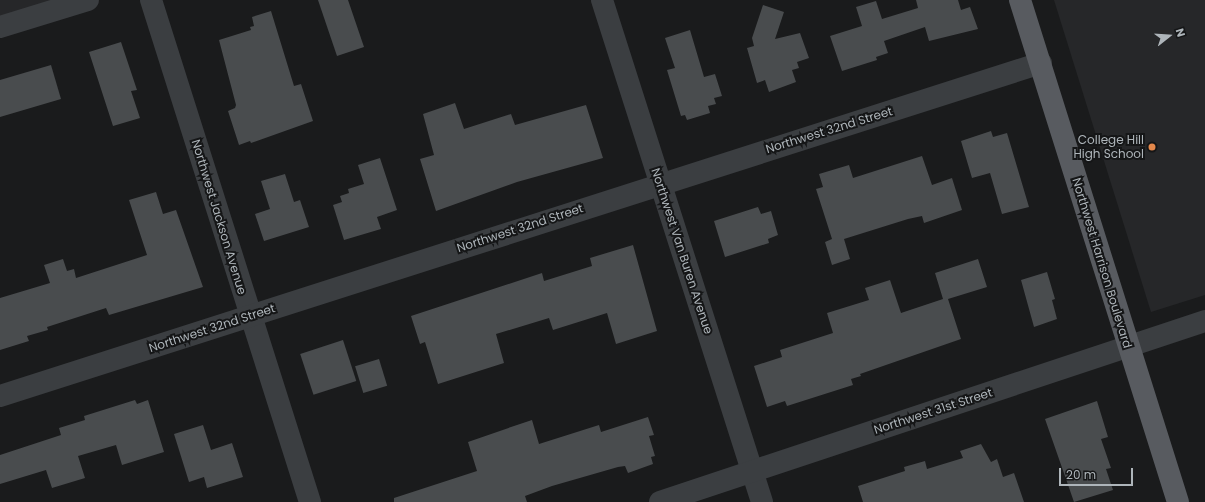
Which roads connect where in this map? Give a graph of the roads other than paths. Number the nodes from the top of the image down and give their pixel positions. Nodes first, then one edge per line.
1 (88, 0) edge
2 (151, 0) edge
3 (602, 0) edge
4 (1020, 0) edge
5 (0, 27) edge
6 (1041, 63) junction
7 (660, 183) junction
8 (250, 315) junction
9 (1205, 321) edge
10 (1128, 346) junction
11 (0, 396) edge
12 (753, 472) junction
13 (310, 502) edge
14 (660, 502) edge
15 (762, 502) edge
16 (1178, 502) edge

1 - 5 street
2 - 8 street, Northwest Jackson Avenue
3 - 7 street, Northwest Van Buren Avenue
4 - 6 main road, Northwest Harrison Boulevard
6 - 7 street, Northwest 32nd Street
6 - 10 main road, Northwest Harrison Boulevard
7 - 8 street, Northwest 32nd Street
7 - 12 street, Northwest Van Buren Avenue
8 - 11 street, Northwest 32nd Street
8 - 13 street, Northwest Jackson Avenue
9 - 10 street, Northwest 31st Street
10 - 12 street, Northwest 31st Street
10 - 16 main road, Northwest Harrison Boulevard
12 - 14 street, Northwest 31st Street
12 - 15 street, Northwest Van Buren Avenue

